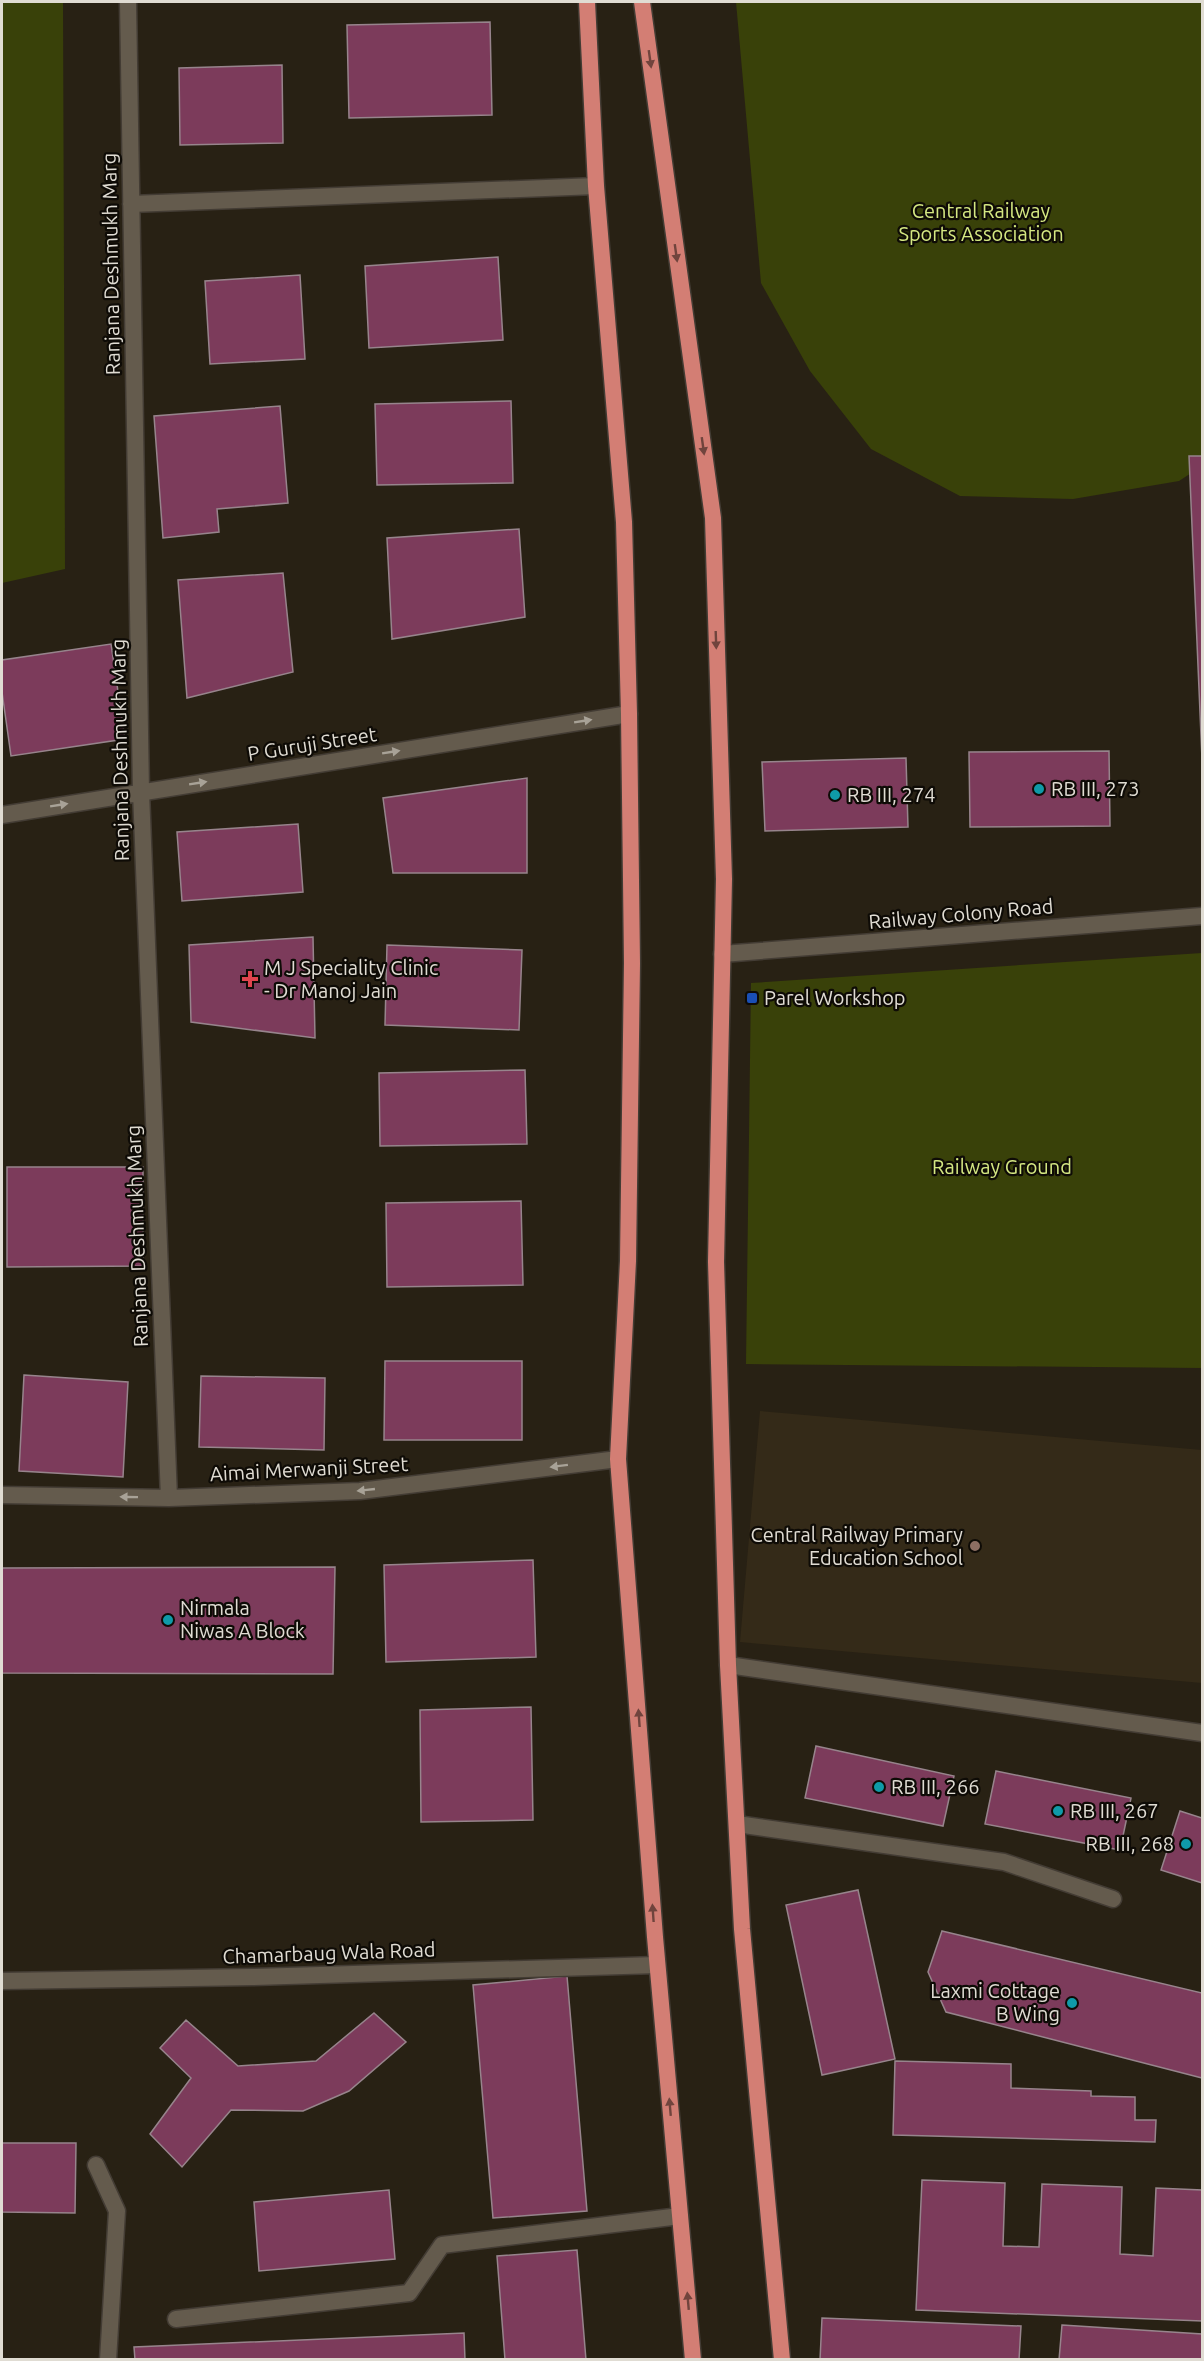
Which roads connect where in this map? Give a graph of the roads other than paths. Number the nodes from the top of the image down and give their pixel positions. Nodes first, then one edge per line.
1 (128, 2) edge
2 (588, 2) edge
3 (642, 2) edge
4 (596, 186) junction
5 (132, 204) junction
6 (629, 714) junction
7 (141, 792) junction
8 (2, 815) edge
9 (1203, 916) edge
10 (722, 954) junction
11 (618, 1459) junction
12 (2, 1495) edge
13 (169, 1498) junction
14 (728, 1665) junction
15 (1203, 1733) edge
16 (737, 1824) junction
17 (1113, 1899) dead end
18 (657, 1965) junction
19 (2, 1981) edge
20 (96, 2165) dead end
21 (680, 2216) junction
22 (176, 2319) dead end
23 (108, 2360) edge
24 (693, 2360) edge
25 (782, 2360) edge

1 - 5 street, Ranjana Deshmukh Marg
2 - 4 highway
3 -> 10 highway
4 - 5 street
4 - 6 highway
5 - 7 street, Ranjana Deshmukh Marg
7 -> 6 street, P Guruji Street
6 - 11 highway
8 -> 7 street, P Guruji Street
7 - 13 street, Ranjana Deshmukh Marg
9 - 10 street, Railway Colony Road
10 - 14 highway
11 -> 13 street, Aimai Merwanji Street
18 -> 11 highway
13 -> 12 street, Aimai Merwanji Street
14 - 15 street
14 - 16 highway
16 - 17 street
16 - 25 highway
18 - 19 street, Chamarbaug Wala Road
21 -> 18 highway
20 - 23 street
21 - 22 street
24 -> 21 highway

